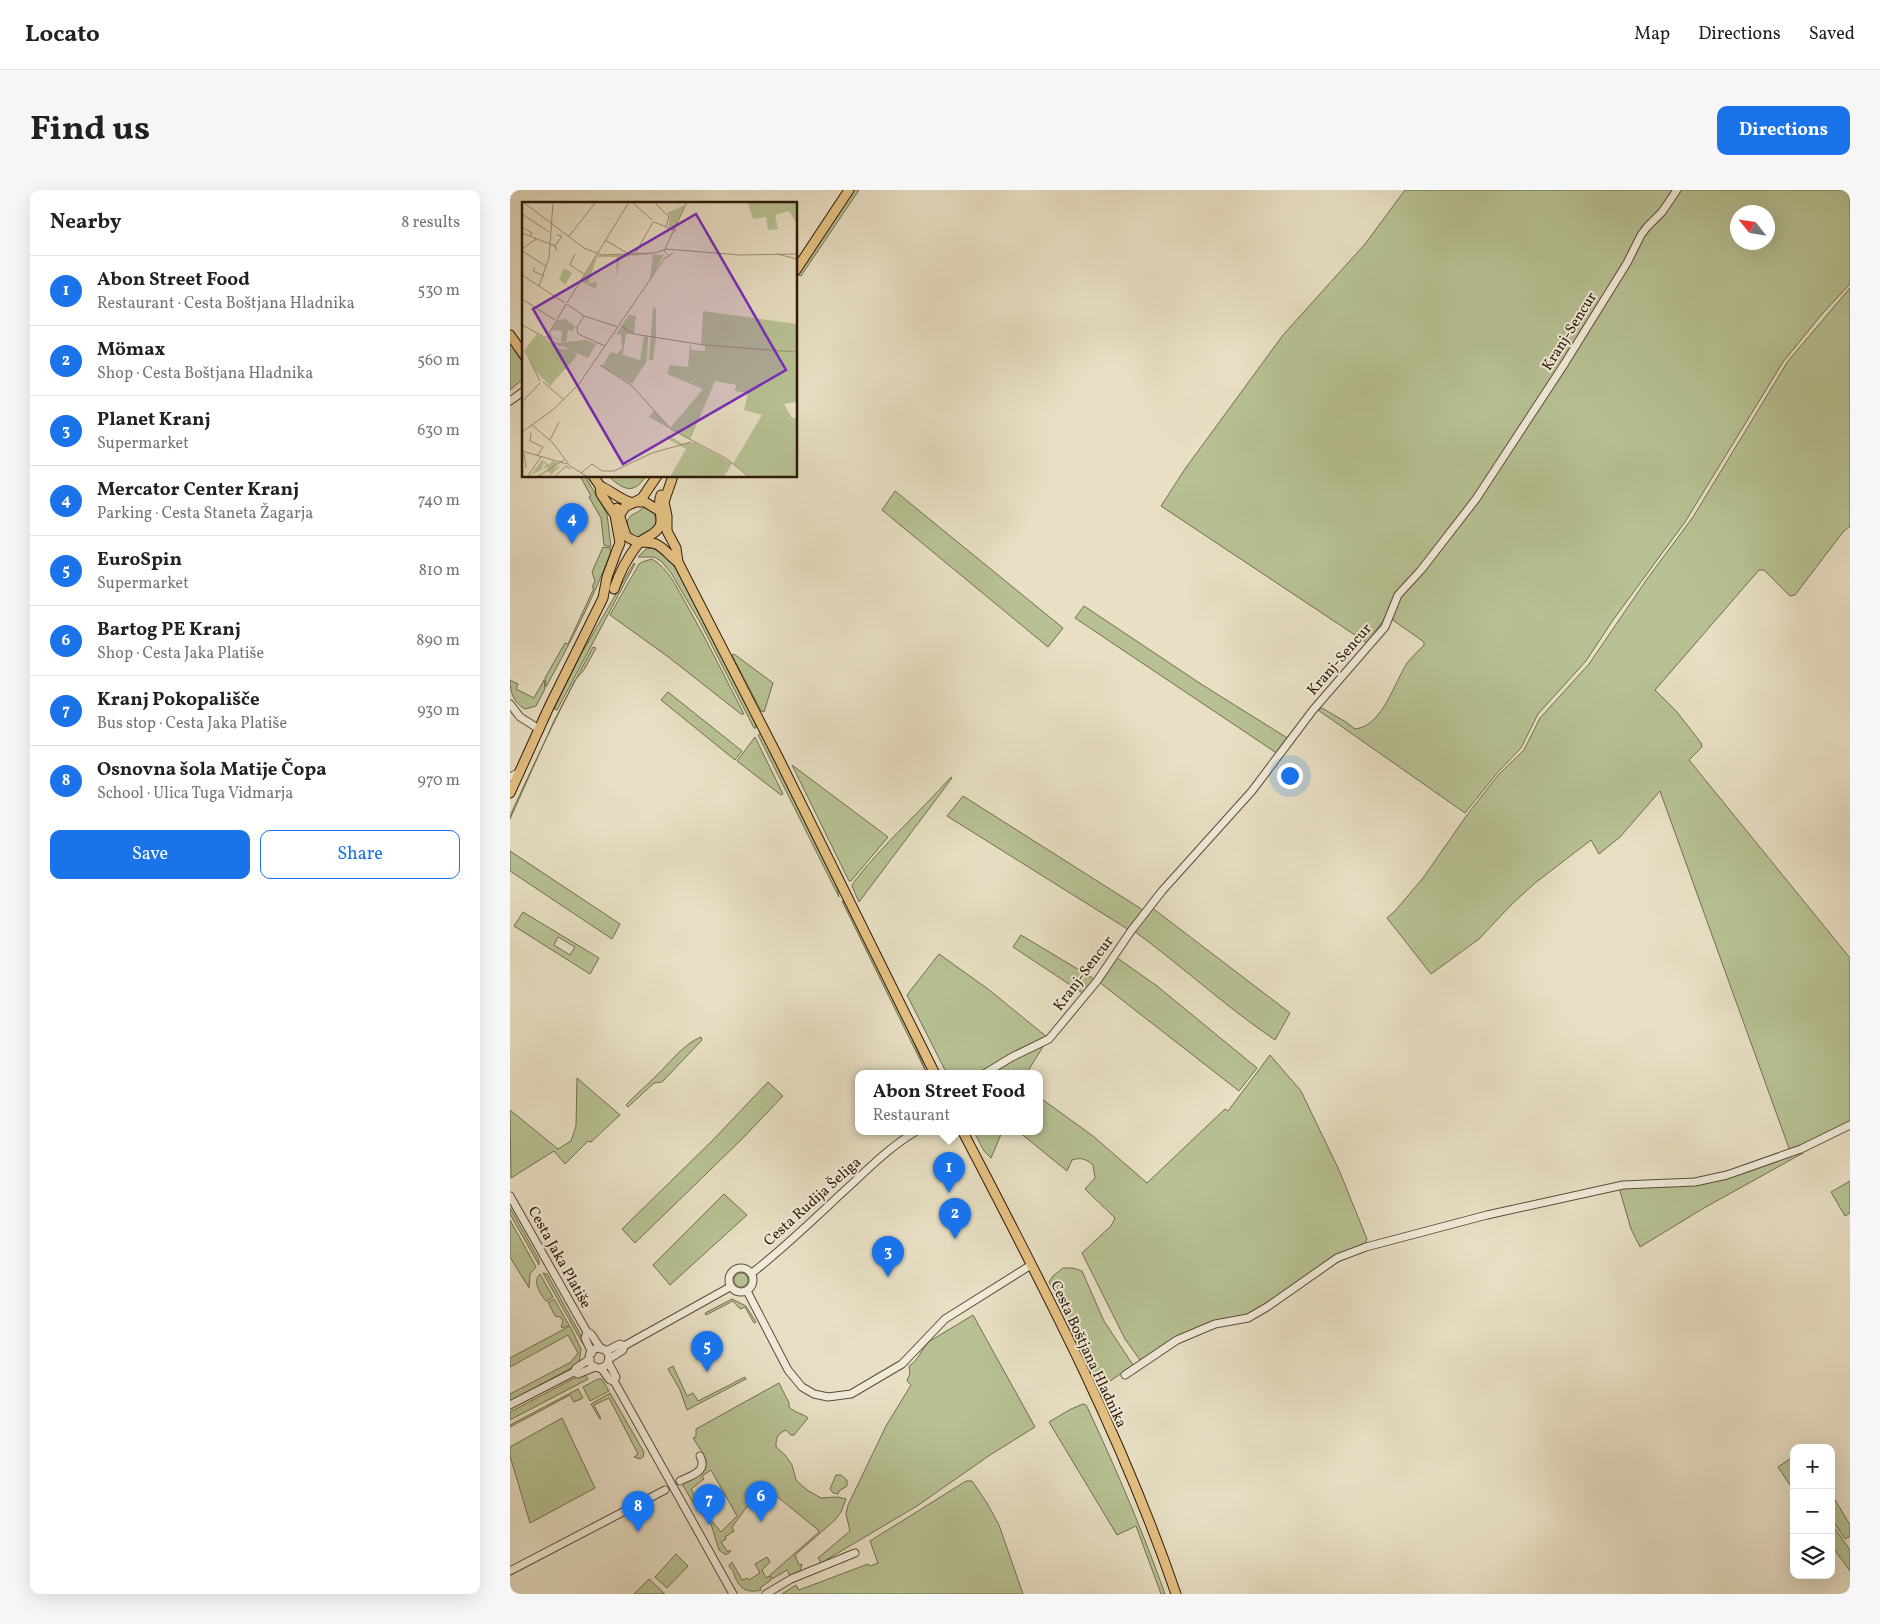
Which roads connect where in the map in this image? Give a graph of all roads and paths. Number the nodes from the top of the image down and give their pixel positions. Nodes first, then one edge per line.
1 (849, 190) edge
2 (1677, 190) edge
3 (798, 267) edge
4 (510, 335) edge
5 (522, 352) edge
6 (522, 392) edge
7 (510, 401) edge
8 (594, 478) edge
9 (656, 478) edge
10 (659, 478) edge
11 (671, 478) edge
12 (672, 478) edge
13 (600, 486) junction
14 (638, 502) junction
15 (658, 510) junction
16 (620, 518) junction
17 (663, 529) junction
18 (626, 536) junction
19 (646, 543) junction
20 (678, 562) junction
21 (609, 588) junction
22 (510, 704) edge
23 (539, 729) junction
24 (520, 772) junction
25 (510, 777) edge
26 (510, 793) edge
27 (933, 1070) edge
28 (991, 1070) edge
29 (1850, 1125) edge
30 (909, 1135) edge
31 (965, 1135) edge
32 (510, 1196) edge
33 (1031, 1265) junction
34 (752, 1273) junction
35 (730, 1287) junction
36 (747, 1291) junction
37 (587, 1332) junction
38 (624, 1346) junction
39 (603, 1350) junction
40 (591, 1356) junction
41 (608, 1360) junction
42 (598, 1367) junction
43 (574, 1372) junction
44 (1125, 1375) dead end
45 (614, 1381) junction
46 (510, 1406) edge
47 (700, 1456) dead end
48 (680, 1481) dead end
49 (664, 1490) dead end
50 (855, 1553) dead end
51 (510, 1571) edge
52 (734, 1594) edge
53 (766, 1594) edge
54 (1176, 1594) edge

1 - 3 main road
2 - 28 street, Kranj-Sencur
4 - 5 main road
6 - 7 street
8 - 13 main road
9 - 14 main road
10 - 14 main road
11 - 15 main road
12 - 17 main road
13 - 14 main road
13 - 16 main road
14 - 15 main road
14 - 16 main road
15 - 17 main road
16 - 18 main road
16 - 21 main road
17 - 19 main road
17 - 19 main road
17 - 20 main road
18 - 19 main road
18 - 21 main road
19 - 20 main road
19 - 21 main road
19 - 21 main road
20 - 27 main road
21 - 23 main road
22 - 23 street
23 - 24 main road
24 - 25 street
24 - 26 main road
29 - 44 street
30 - 34 street, Cesta Rudija Šeliga
31 - 33 main road, Cesta Boštjana Hladnika
32 - 37 street, Cesta Jaka Platiše
33 - 36 street
33 - 54 main road, Cesta Boštjana Hladnika
34 - 35 street
34 - 36 street
35 - 36 street
35 - 38 street
37 - 39 street, Cesta Jaka Platiše
37 - 40 street, Cesta Jaka Platiše
38 - 39 street
38 - 41 street
39 - 40 street
39 - 41 street
40 - 42 street
40 - 43 street
41 - 42 street
41 - 45 street
42 - 43 street
42 - 45 street
43 - 46 street
45 - 52 street
47 - 48 street
49 - 51 street
50 - 53 street

